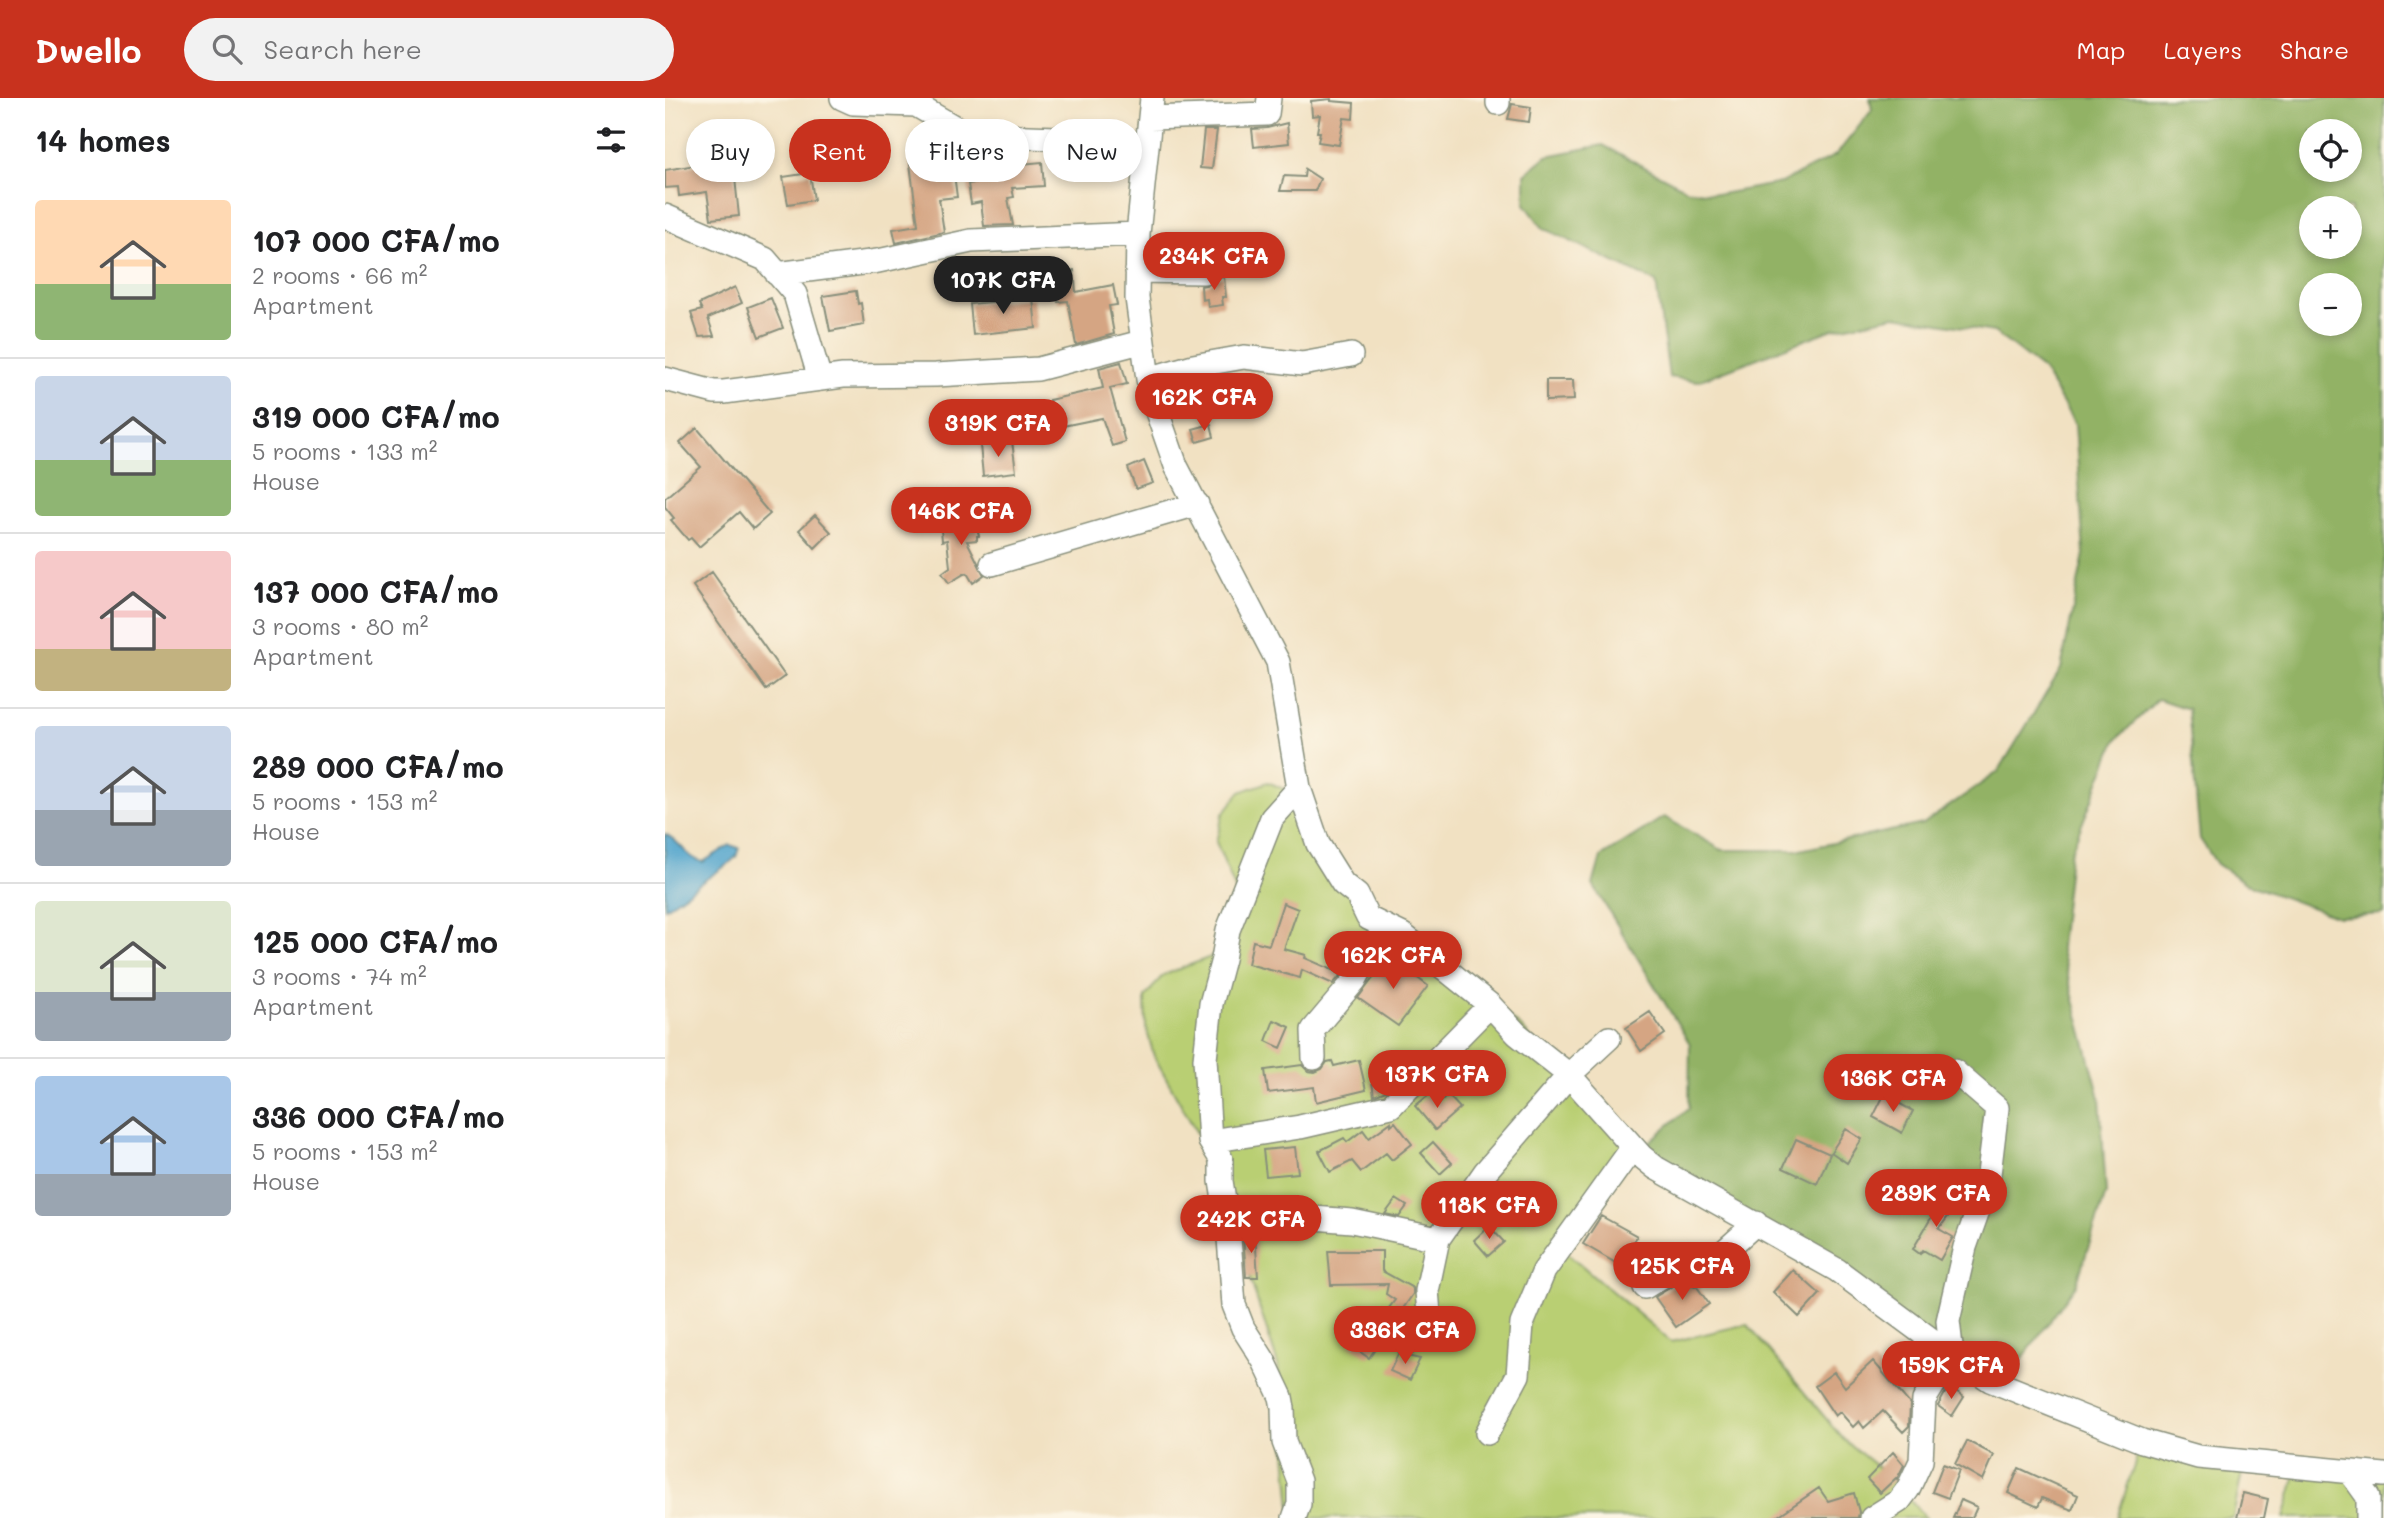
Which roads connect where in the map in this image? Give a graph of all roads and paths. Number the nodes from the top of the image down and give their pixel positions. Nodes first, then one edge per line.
1 (842, 98) edge
2 (1269, 98) edge
3 (1151, 108) edge
4 (1146, 155) junction
5 (665, 216) edge
6 (1138, 234) junction
7 (1137, 271) junction
8 (1204, 272) dead end
9 (777, 274) junction
10 (1141, 342) junction
11 (1352, 355) dead end
12 (665, 379) edge
13 (820, 379) junction
14 (1148, 379) junction
15 (1197, 504) junction
16 (992, 564) dead end
17 (1299, 788) junction
18 (1385, 926) junction
19 (1490, 1005) junction
20 (1609, 1038) dead end
21 (1314, 1058) dead end
22 (1954, 1072) dead end
23 (1569, 1075) junction
24 (1210, 1141) junction
25 (1633, 1147) junction
26 (1225, 1211) junction
27 (1756, 1223) junction
28 (1438, 1239) junction
29 (1645, 1287) dead end
30 (1407, 1343) dead end
31 (1952, 1355) junction
32 (1487, 1433) dead end
33 (2350, 1472) junction
34 (2384, 1475) edge
35 (1294, 1518) edge
36 (1873, 1518) edge
37 (2368, 1518) edge

1 - 4 street
2 - 3 street
3 - 4 street
4 - 6 street
5 - 9 street
6 - 7 street
6 - 9 street
7 - 8 street
7 - 10 street
9 - 13 street
10 - 13 street
10 - 14 street
11 - 14 street
12 - 13 street
14 - 15 street
15 - 16 street
15 - 17 street
17 - 18 street
17 - 24 street
18 - 19 street
18 - 21 street
19 - 23 street
19 - 24 street
20 - 23 street
22 - 31 street
23 - 25 street
23 - 28 street
24 - 26 street
25 - 27 street
25 - 32 street
26 - 28 street
26 - 35 street
27 - 29 street
27 - 31 street
28 - 30 street
31 - 33 street
31 - 36 street
33 - 34 street
33 - 37 street

